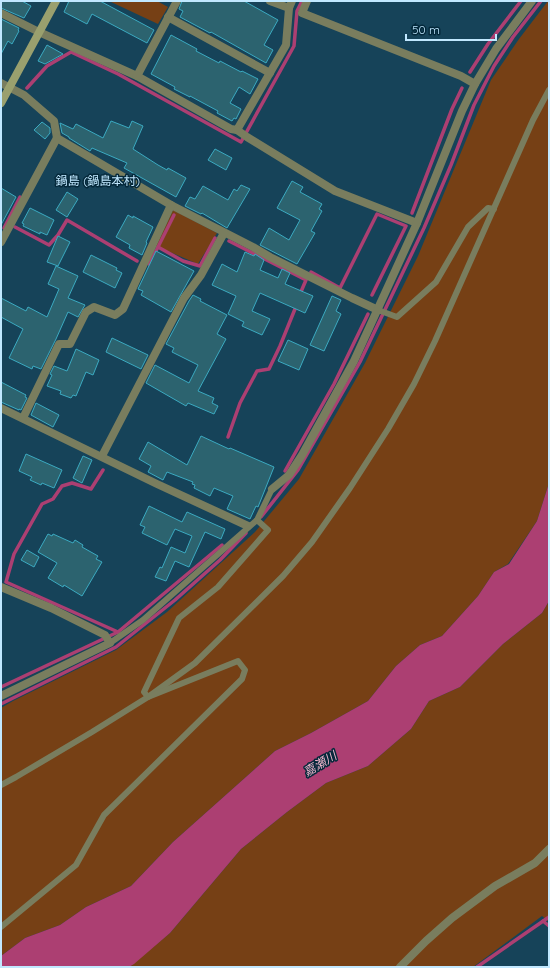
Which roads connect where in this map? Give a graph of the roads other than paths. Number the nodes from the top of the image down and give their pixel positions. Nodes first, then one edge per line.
1 (56, 1) edge
2 (177, 1) edge
3 (270, 1) edge
4 (307, 1) edge
5 (532, 1) edge
6 (291, 5) edge
7 (1, 13) edge
8 (168, 17) junction
9 (39, 32) junction
10 (270, 73) junction
11 (137, 76) junction
12 (1, 82) edge
13 (475, 84) junction
14 (10, 87) junction
15 (549, 90) edge
16 (1, 102) edge
17 (237, 130) junction
18 (57, 138) junction
19 (170, 205) junction
20 (494, 209) junction
21 (417, 223) junction
22 (224, 233) junction
23 (1, 242) edge
24 (378, 310) junction
25 (1, 408) edge
26 (23, 418) junction
27 (102, 456) junction
28 (272, 489) joint
29 (257, 520) junction
30 (248, 526) junction
31 (1, 588) edge
32 (110, 643) junction
33 (1, 696) edge
34 (148, 697) junction
35 (1, 785) edge
36 (549, 849) edge
37 (1, 927) edge
38 (400, 967) edge

1 - 9 main road
2 - 8 street
3 - 6 street
4 - 13 street
5 - 13 street
6 - 10 street
7 - 9 street
8 - 10 street
8 - 11 street
9 - 11 street
9 - 14 main road
10 - 17 street
11 - 17 street
12 - 14 street
13 - 21 street
14 - 16 main road
14 - 18 street
15 - 20 lane
17 - 21 street
18 - 19 street
18 - 23 street
19 - 22 street
19 - 26 street
20 - 24 lane
20 - 34 lane
21 - 24 street
22 - 24 street
22 - 27 street
24 - 28 street
25 - 26 street
26 - 27 street
27 - 30 street
28 - 29 lane
29 - 30 lane
29 - 34 lane
30 - 32 lane
31 - 32 street
32 - 33 street
34 - 35 lane
34 - 37 lane
36 - 38 street

